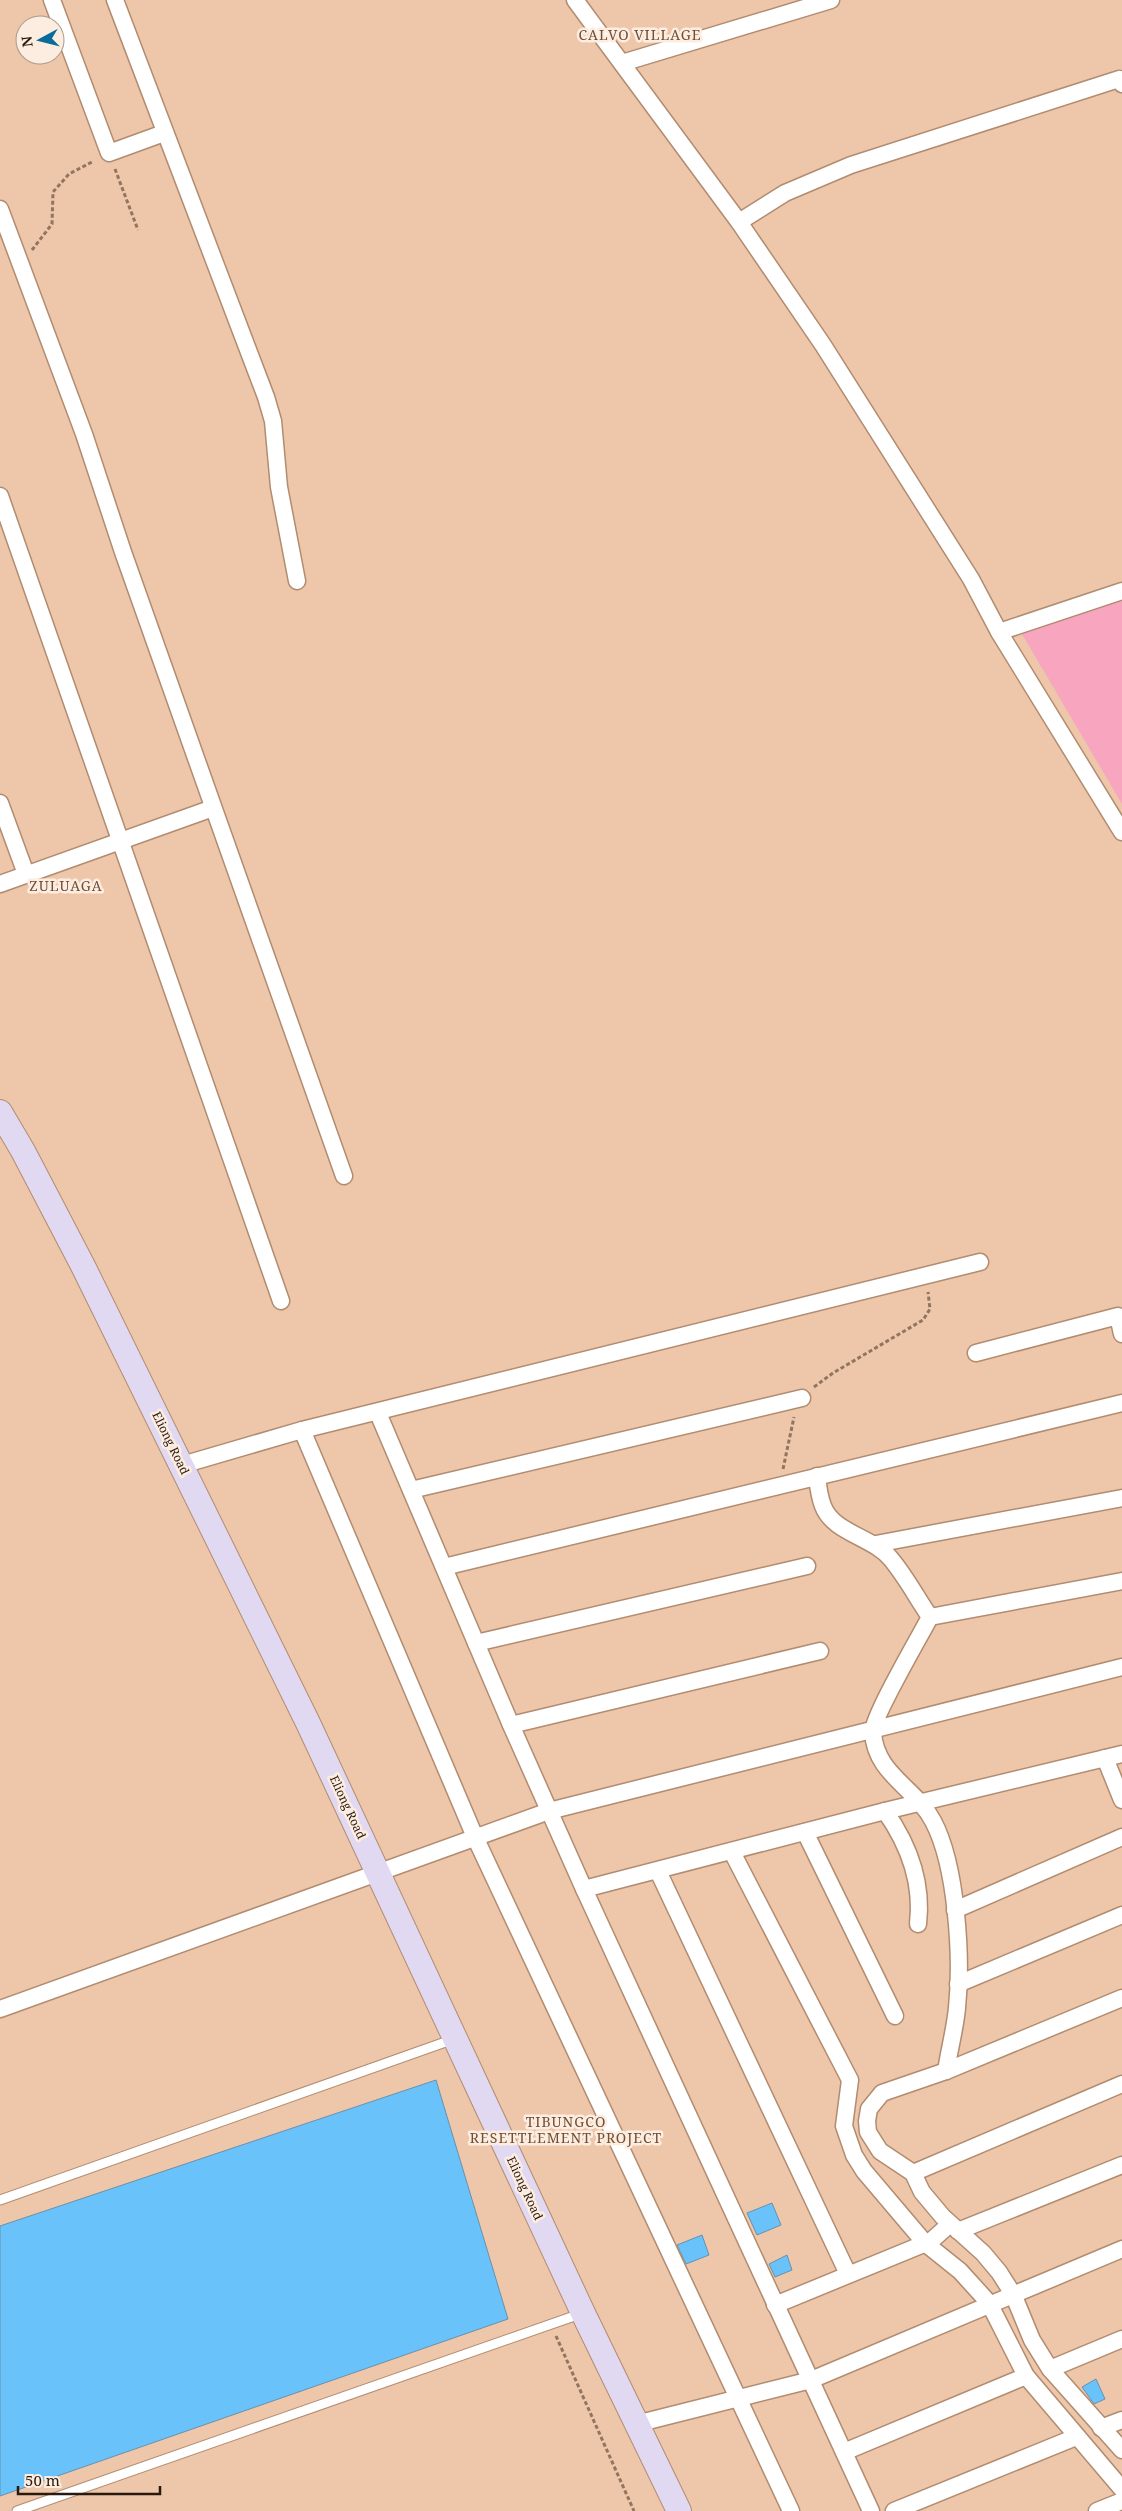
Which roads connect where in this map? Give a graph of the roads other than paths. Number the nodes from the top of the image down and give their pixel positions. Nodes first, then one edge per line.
1 (52, 0) edge
2 (115, 0) edge
3 (575, 0) edge
4 (831, 0) edge
5 (622, 63) junction
6 (1122, 84) edge
7 (164, 133) junction
8 (0, 209) edge
9 (739, 222) junction
10 (0, 496) edge
11 (297, 581) dead end
12 (1122, 591) edge
13 (999, 632) junction
14 (0, 803) edge
15 (213, 808) junction
16 (1122, 832) edge
17 (121, 841) junction
18 (26, 874) junction
19 (0, 884) edge
20 (0, 1112) edge
21 (344, 1176) dead end
22 (980, 1262) dead end
23 (281, 1301) dead end
24 (1120, 1315) edge
25 (1122, 1334) edge
26 (976, 1353) dead end
27 (802, 1398) road end
28 (1122, 1403) edge
29 (378, 1413) junction
30 (302, 1430) junction
31 (182, 1465) junction
32 (817, 1476) junction
33 (411, 1490) junction
34 (1122, 1498) edge
35 (876, 1544) junction
36 (807, 1566) dead end
37 (444, 1567) junction
38 (1122, 1581) edge
39 (930, 1617) junction
40 (476, 1644) junction
41 (820, 1650) dead end
42 (1122, 1667) edge
43 (511, 1725) junction
44 (873, 1731) junction
45 (1122, 1754) edge
46 (1105, 1758) junction
47 (1122, 1800) edge
48 (920, 1803) junction
49 (549, 1811) junction
50 (885, 1811) junction
51 (805, 1832) junction
52 (475, 1837) junction
53 (1122, 1837) edge
54 (732, 1852) junction
55 (658, 1871) junction
56 (378, 1873) junction
57 (584, 1889) junction
58 (954, 1910) junction
59 (1122, 1915) edge
60 (918, 1924) dead end
61 (958, 1984) junction
62 (1122, 1998) edge
63 (0, 2009) edge
64 (895, 2016) dead end
65 (454, 2039) junction
66 (946, 2072) junction
67 (1122, 2084) edge
68 (1122, 2165) edge
69 (913, 2173) junction
70 (0, 2200) edge
71 (944, 2233) junction
72 (1122, 2249) edge
73 (848, 2274) junction
74 (1013, 2294) junction
75 (990, 2303) junction
76 (775, 2305) junction
77 (583, 2313) junction
78 (1122, 2338) edge
79 (1050, 2368) junction
80 (1026, 2376) junction
81 (811, 2380) junction
82 (738, 2398) junction
83 (1122, 2420) edge
84 (636, 2424) junction
85 (1102, 2428) junction
86 (1076, 2437) junction
87 (1122, 2450) edge
88 (844, 2452) junction
89 (1122, 2490) edge
90 (1122, 2501) edge
91 (17, 2511) edge
92 (679, 2511) edge
93 (791, 2511) edge
94 (871, 2511) edge
95 (894, 2511) edge
96 (1097, 2511) edge

1 - 7 street
2 - 7 street
3 - 5 street
4 - 5 street
5 - 9 street
6 - 9 street
7 - 11 street
8 - 15 street
9 - 13 street
10 - 17 street
12 - 13 street
13 - 16 street
14 - 18 street
15 - 17 street
15 - 21 street
17 - 18 street
17 - 23 street
18 - 19 street
20 - 31 main road, Eliong Road
22 - 29 street
24 - 25 street
24 - 26 street
27 - 33 street
28 - 32 street
29 - 30 street
29 - 33 street
30 - 31 street
30 - 52 street
31 - 56 main road, Eliong Road
32 - 35 street
32 - 37 street
33 - 37 street
34 - 35 street
35 - 39 street
36 - 40 street
37 - 40 street
38 - 39 street
39 - 44 street
40 - 43 street
41 - 43 street
42 - 44 street
43 - 49 street
44 - 48 street
44 - 49 street
45 - 46 street
46 - 47 street
46 - 48 street
48 - 50 street
48 - 58 street
49 - 52 street
49 - 57 street
50 - 51 street
50 - 60 street
51 - 54 street
51 - 64 street
52 - 56 street
52 - 82 street
53 - 58 street
54 - 55 street
54 - 71 street
55 - 57 street
55 - 73 street
56 - 63 street
56 - 65 main road, Eliong Road
57 - 76 street
58 - 61 street
59 - 61 street
61 - 66 street
62 - 66 street
65 - 70 lane
65 - 77 main road, Eliong Road
66 - 69 street
67 - 69 street
68 - 71 street
69 - 71 street
71 - 73 street
71 - 74 street
71 - 75 street
72 - 74 street
73 - 76 street
74 - 75 street
74 - 79 street
75 - 80 street
75 - 81 street
76 - 81 street
77 - 84 main road, Eliong Road
77 - 91 lane
78 - 79 street
79 - 85 street
80 - 86 street
80 - 88 street
81 - 82 street
81 - 88 street
82 - 84 street
82 - 93 street
83 - 85 street
84 - 92 main road, Eliong Road
85 - 87 street
86 - 89 street
86 - 95 street
88 - 94 street
90 - 96 street

